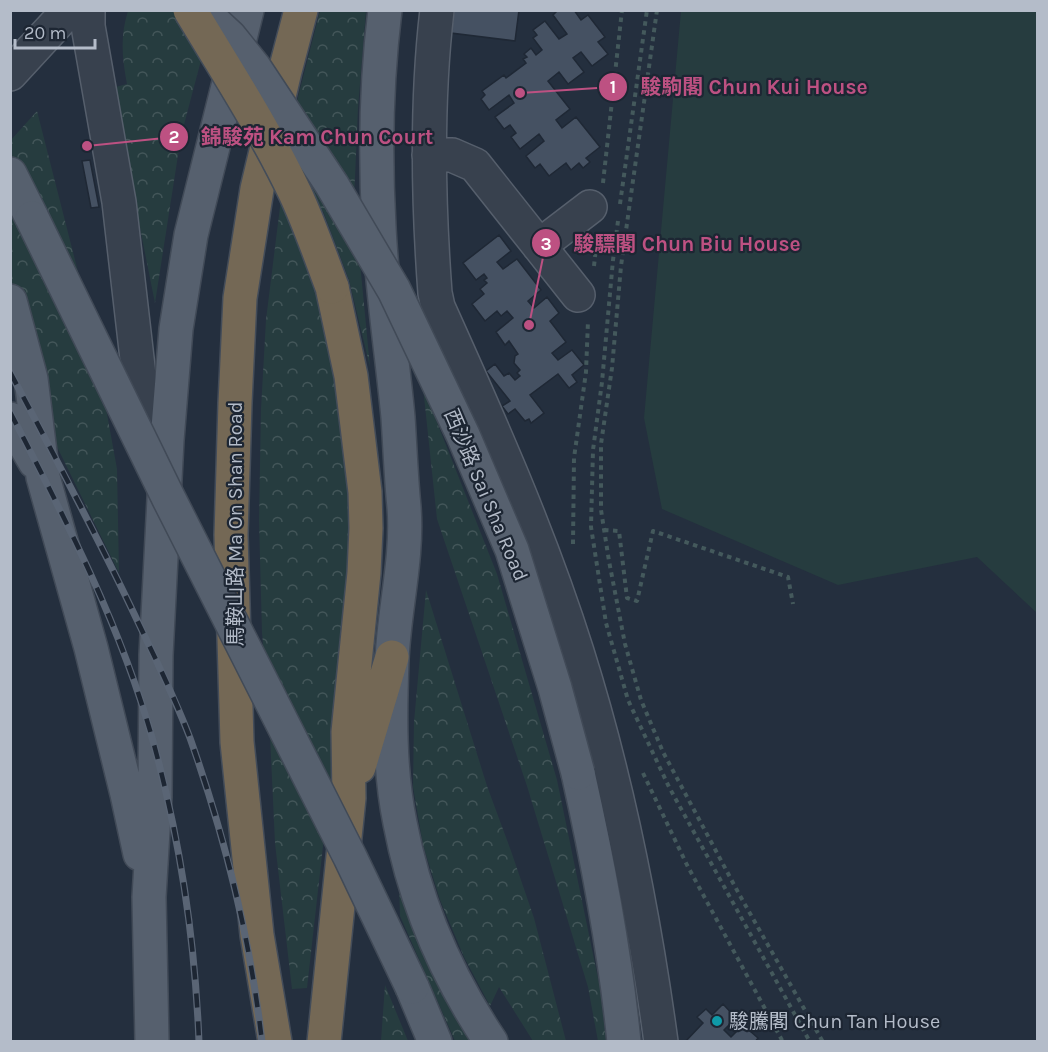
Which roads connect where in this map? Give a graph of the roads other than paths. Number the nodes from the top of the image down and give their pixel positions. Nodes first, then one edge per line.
1 (69, 10) edge
2 (88, 10) edge
3 (190, 10) edge
4 (201, 10) edge
5 (247, 10) edge
6 (302, 10) edge
7 (385, 10) edge
8 (437, 10) edge
9 (10, 74) edge
10 (429, 155) junction
11 (10, 174) edge
12 (597, 207) road end
13 (539, 246) junction
14 (587, 294) road end
15 (10, 301) edge
16 (10, 419) edge
17 (43, 477) junction
18 (161, 569) junction
19 (392, 657) junction
20 (349, 798) junction
21 (148, 897) junction
22 (152, 1041) edge
23 (275, 1041) edge
24 (324, 1041) edge
25 (435, 1041) edge
26 (491, 1041) edge
27 (624, 1041) edge
28 (661, 1041) edge

1 - 9 street
2 - 18 street
3 - 20 highway, bridge
4 - 27 main road, 西沙路 Sai Sha Road, bridge
5 - 18 main road
6 - 23 highway, 馬鞍山路 Ma On Shan Road
7 - 19 main road
8 - 10 street
10 - 13 street
10 - 28 street
11 - 25 main road, bridge
12 - 13 street
13 - 14 street
15 - 17 main road
16 - 17 main road
17 - 21 main road
18 - 21 main road
19 - 20 highway
19 - 26 main road
20 - 24 highway
21 - 22 main road

